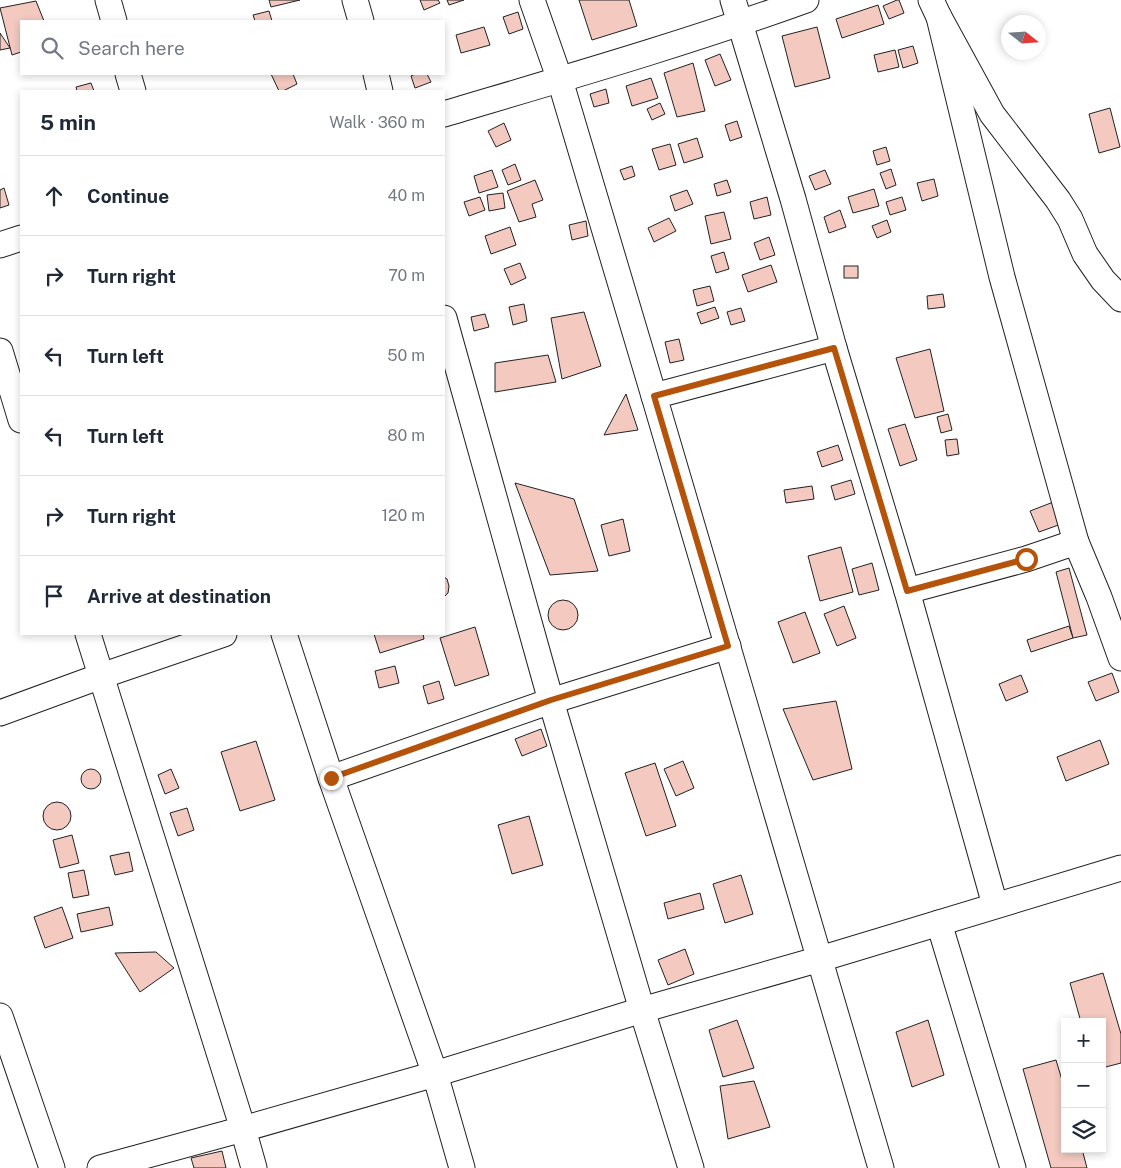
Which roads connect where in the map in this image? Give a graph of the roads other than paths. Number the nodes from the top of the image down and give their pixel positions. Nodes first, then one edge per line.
1 (108, 0) edge
2 (355, 0) edge
3 (532, 0) edge
4 (733, 0) edge
5 (806, 0) edge
6 (935, 9) edge
7 (114, 20) edge
8 (361, 20) edge
9 (741, 24) junction
10 (128, 75) edge
11 (376, 75) edge
12 (560, 80) junction
13 (133, 90) edge
14 (380, 90) edge
15 (445, 114) edge
16 (20, 238) edge
17 (0, 245) edge
18 (1121, 299) edge
19 (445, 322) edge
20 (834, 348) junction
21 (0, 351) edge
22 (654, 396) junction
23 (20, 417) edge
24 (1076, 542) junction
25 (907, 591) junction
26 (88, 635) edge
27 (221, 635) edge
28 (284, 635) edge
29 (728, 646) junction
30 (1121, 658) edge
31 (101, 676) junction
32 (551, 700) junction
33 (0, 713) edge
34 (331, 778) junction
35 (1121, 868) edge
36 (994, 905) junction
37 (939, 923) junction
38 (820, 959) junction
39 (642, 1010) junction
40 (0, 1016) edge
41 (435, 1074) junction
42 (243, 1129) junction
43 (52, 1168) edge
44 (100, 1168) edge
45 (254, 1168) edge
46 (462, 1168) edge
47 (691, 1168) edge
48 (881, 1168) edge
49 (1013, 1168) edge

1 - 7 street
2 - 8 street
3 - 12 street
4 - 9 street
5 - 9 street
6 - 18 street
6 - 24 street
9 - 12 street
9 - 20 street
10 - 13 street
11 - 14 street
12 - 15 street
12 - 22 street
16 - 17 street
19 - 32 street
20 - 22 street
20 - 25 street
21 - 23 street
22 - 29 street
24 - 25 street
24 - 30 street
25 - 36 street
26 - 31 street
27 - 31 street
28 - 34 street
29 - 32 street
29 - 38 street
31 - 33 street
31 - 42 street
32 - 34 street
32 - 39 street
34 - 41 street
35 - 36 street
36 - 37 street
37 - 38 street
37 - 49 street
38 - 39 street
38 - 48 street
39 - 41 street
39 - 47 street
40 - 43 street
41 - 42 street
41 - 46 street
42 - 44 street
42 - 45 street

